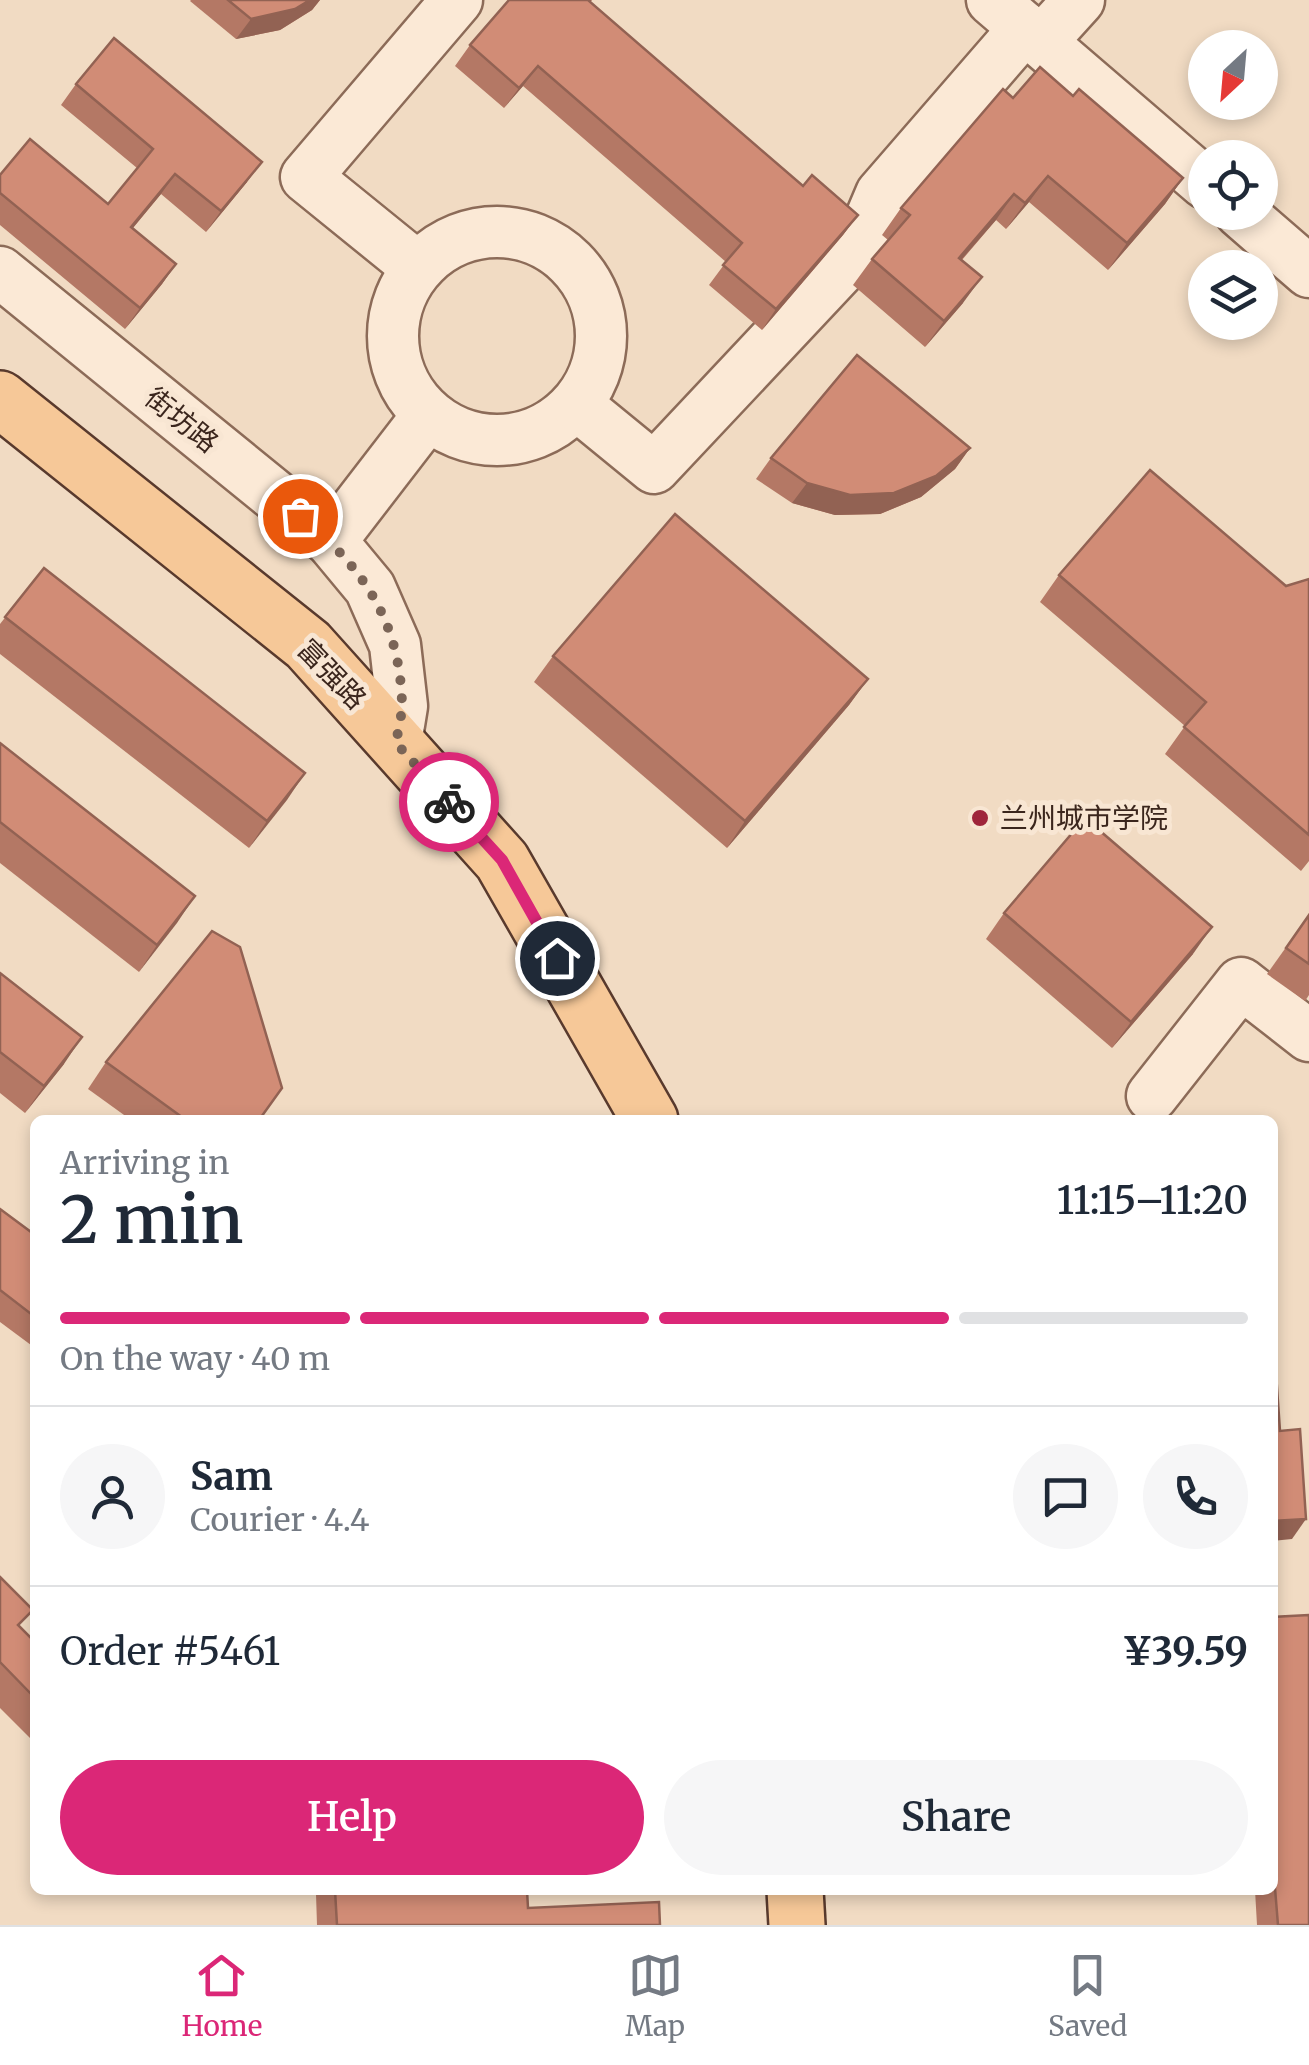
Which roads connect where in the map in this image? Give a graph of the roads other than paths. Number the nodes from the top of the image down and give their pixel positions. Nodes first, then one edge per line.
1 (456, 0) edge
2 (1079, 0) edge
3 (1019, 24) edge
4 (1188, 168) edge
5 (1261, 230) edge
6 (417, 267) junction
7 (0, 272) edge
8 (1309, 272) edge
9 (0, 399) edge
10 (577, 406) junction
11 (428, 416) junction
12 (331, 541) junction
13 (396, 743) junction
14 (1309, 1036) edge
15 (1152, 1096) dead end
16 (647, 1115) edge
17 (796, 1895) edge
18 (797, 1925) edge

1 - 6 street
2 - 3 street
3 - 4 street
3 - 10 street
5 - 8 street
6 - 10 street
6 - 11 street
7 - 12 street, 街坊路
9 - 13 main road, 富强路
10 - 11 street
11 - 12 street
12 - 13 street, 街坊路
13 - 16 main road, 富强路
14 - 15 street
17 - 18 main road

